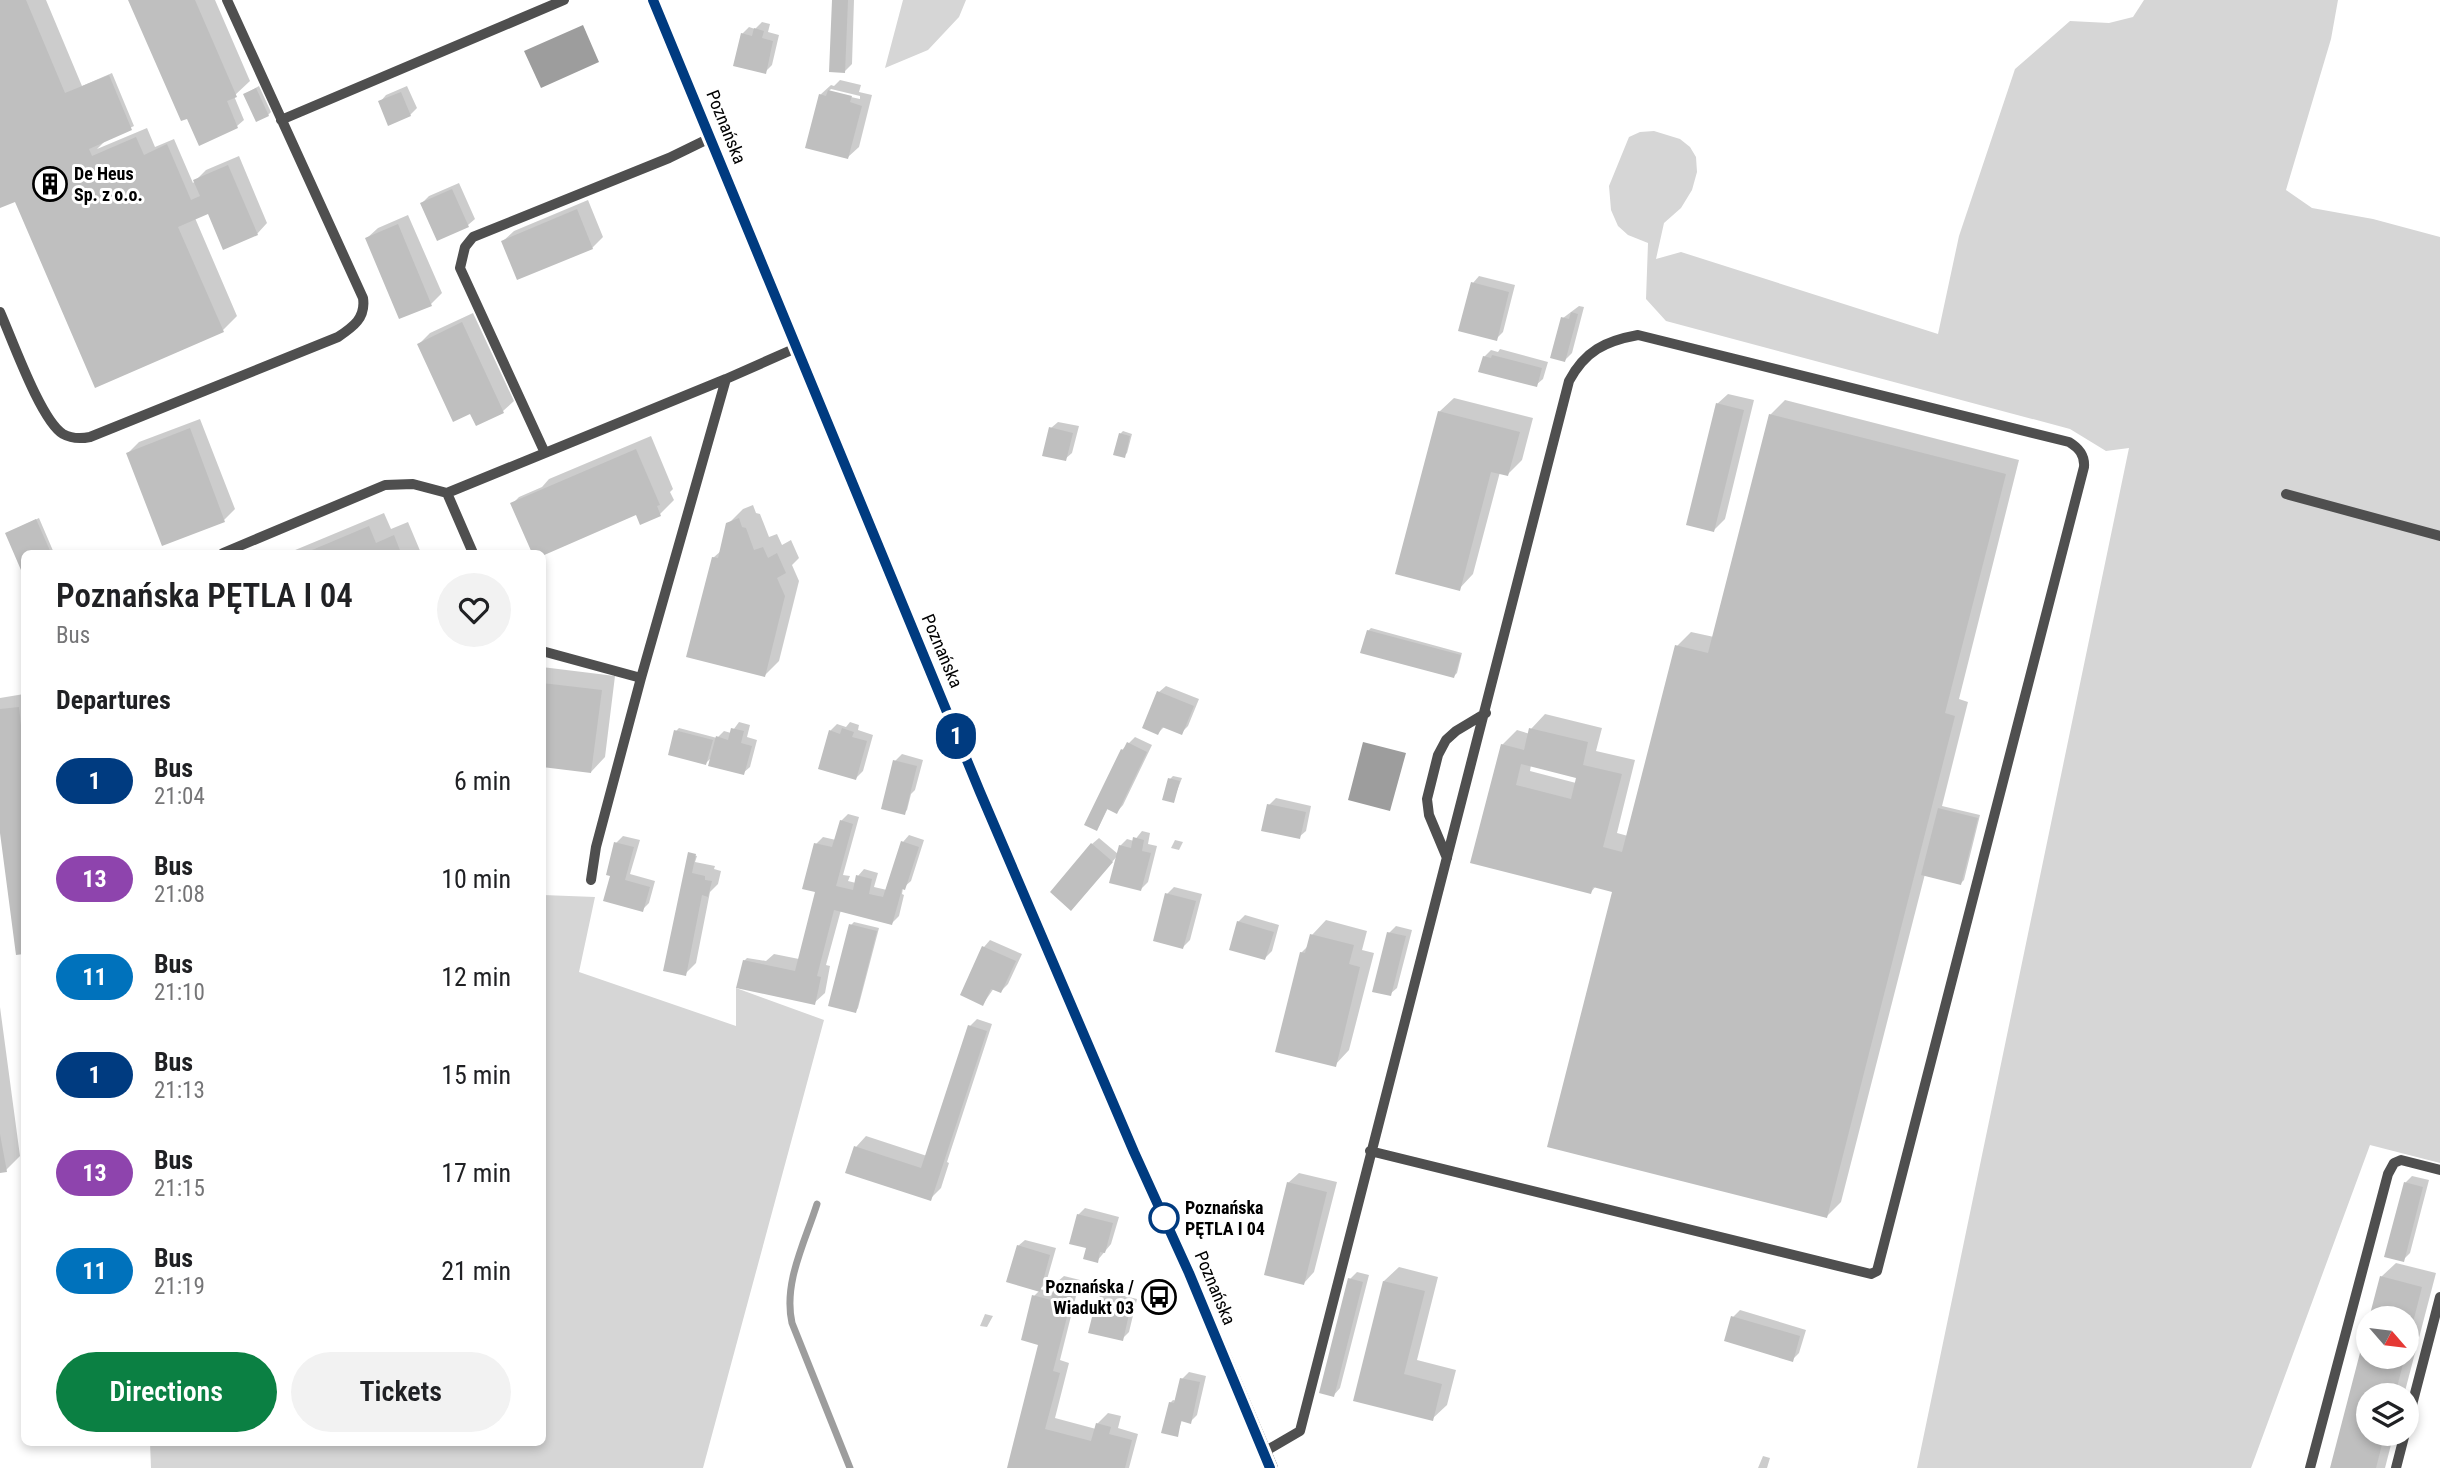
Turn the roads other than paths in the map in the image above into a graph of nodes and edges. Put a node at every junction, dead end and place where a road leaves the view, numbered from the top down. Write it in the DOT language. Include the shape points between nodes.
graph roads {
  1 [pos="227,0"];
  2 [pos="564,0"];
  3 [pos="653,0"];
  4 [pos="281,120"];
  5 [pos="710,138"];
  6 [pos="0,312"];
  7 [pos="796,348"];
  8 [pos="726,379"];
  9 [pos="545,453"];
  10 [pos="447,493"];
  11 [pos="2286,494"];
  12 [pos="2440,536"];
  13 [pos="230,550"];
  14 [pos="472,550"];
  15 [pos="546,652"];
  16 [pos="641,678"];
  17 [pos="1486,713"];
  18 [pos="1447,859"];
  19 [pos="592,880"];
  20 [pos="1370,1151"];
  21 [pos="2440,1170"];
  22 [pos="2440,1297"];
  23 [pos="2418,1383"];
  24 [pos="2402,1446"];
  25 [pos="1264,1452"];
  26 [pos="1270,1468"];
  27 [pos="2310,1468"];
  28 [pos="2396,1468"];
  1 -- 4 [label="lane"];
  2 -- 4 [label="lane"];
  3 -- 5 [label="street, Poznańska"];
  4 -- 6 [label="lane" via="363,299 362,315 350,329 80,439 62,433 45,413"];
  5 -- 7 [label="street, Poznańska"];
  5 -- 9 [label="lane" via="473,237 465,247 460,268"];
  7 -- 8 [label="lane"];
  7 -- 25 [label="street, Poznańska" via="974,779"];
  8 -- 9 [label="lane"];
  8 -- 16 [label="lane"];
  9 -- 10 [label="lane"];
  10 -- 13 [label="lane" via="414,484 385,485"];
  10 -- 14 [label="lane"];
  11 -- 12 [label="lane"];
  15 -- 16 [label="lane"];
  16 -- 19 [label="lane" via="596,847"];
  17 -- 18 [label="lane"];
  17 -- 18 [label="lane" via="1456,731 1438,755 1427,799"];
  17 -- 20 [label="lane" via="1569,381 1579,363 1616,339 1638,335 2079,448 2084,467 1877,1271 1871,1274"];
  18 -- 20 [label="lane"];
  20 -- 25 [label="lane" via="1300,1431"];
  21 -- 27 [label="lane" via="2401,1160 2388,1174"];
  22 -- 23 [label="lane"];
  24 -- 28 [label="lane"];
  25 -- 26 [label="street, Poznańska"];
}
